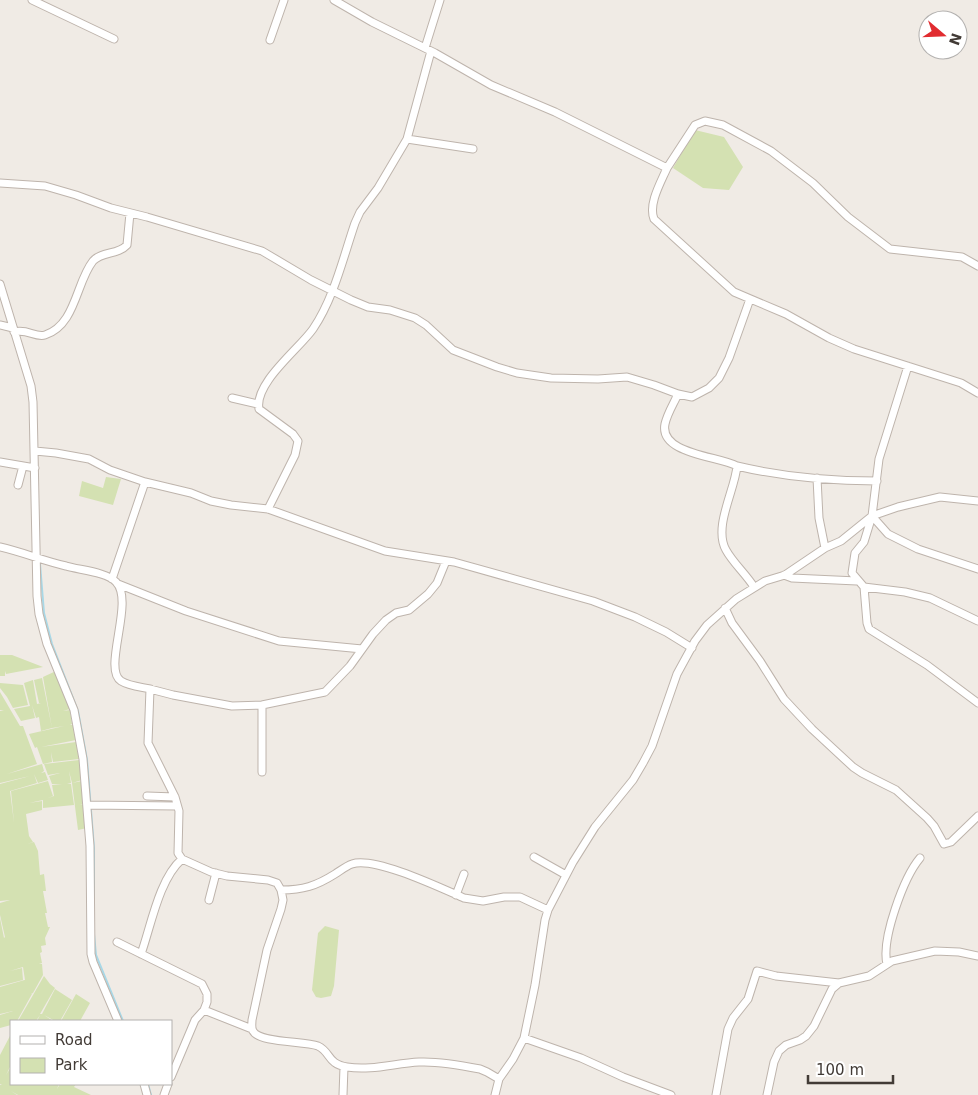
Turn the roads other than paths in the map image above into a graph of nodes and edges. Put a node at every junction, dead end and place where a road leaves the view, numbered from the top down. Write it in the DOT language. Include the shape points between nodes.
graph roads {
  1 [pos="32,0"];
  2 [pos="284,0"];
  3 [pos="334,0"];
  4 [pos="440,0"];
  5 [pos="114,39"];
  6 [pos="270,40"];
  7 [pos="428,49"];
  8 [pos="406,139"];
  9 [pos="473,149"];
  10 [pos="667,168"];
  11 [pos="0,183"];
  12 [pos="130,213"];
  13 [pos="978,266"];
  14 [pos="0,284"];
  15 [pos="332,290"];
  16 [pos="750,299"];
  17 [pos="0,326"];
  18 [pos="16,331"];
  19 [pos="908,366"];
  20 [pos="977,391"];
  21 [pos="678,394"];
  22 [pos="232,398"];
  23 [pos="258,404"];
  24 [pos="37,451"];
  25 [pos="0,462"];
  26 [pos="23,466"];
  27 [pos="737,466"];
  28 [pos="35,468"];
  29 [pos="817,478"];
  30 [pos="877,481"];
  31 [pos="145,482"];
  32 [pos="18,485"];
  33 [pos="978,501"];
  34 [pos="268,509"];
  35 [pos="872,516"];
  36 [pos="0,547"];
  37 [pos="825,548"];
  38 [pos="37,558"];
  39 [pos="446,561"];
  40 [pos="978,570"];
  41 [pos="784,575"];
  42 [pos="115,581"];
  43 [pos="857,581"];
  44 [pos="864,587"];
  45 [pos="754,588"];
  46 [pos="725,608"];
  47 [pos="978,621"];
  48 [pos="692,648"];
  49 [pos="362,649"];
  50 [pos="150,689"];
  51 [pos="978,703"];
  52 [pos="262,705"];
  53 [pos="262,772"];
  54 [pos="147,796"];
  55 [pos="175,797"];
  56 [pos="89,805"];
  57 [pos="177,806"];
  58 [pos="978,816"];
  59 [pos="534,857"];
  60 [pos="920,858"];
  61 [pos="182,859"];
  62 [pos="216,873"];
  63 [pos="464,874"];
  64 [pos="566,875"];
  65 [pos="281,890"];
  66 [pos="456,895"];
  67 [pos="209,900"];
  68 [pos="548,910"];
  69 [pos="117,942"];
  70 [pos="141,954"];
  71 [pos="978,956"];
  72 [pos="887,964"];
  73 [pos="840,983"];
  74 [pos="204,1010"];
  75 [pos="118,1020"];
  76 [pos="252,1029"];
  77 [pos="524,1038"];
  78 [pos="344,1067"];
  79 [pos="172,1075"];
  80 [pos="499,1079"];
  81 [pos="343,1095"];
  82 [pos="495,1095"];
  83 [pos="671,1095"];
  84 [pos="716,1095"];
  85 [pos="767,1095"];
  1 -- 5 [label="street"];
  2 -- 6 [label="street"];
  3 -- 7 [label="street"];
  4 -- 7 [label="street"];
  7 -- 8 [label="street"];
  7 -- 10 [label="street" via="491,85 555,112"];
  8 -- 9 [label="street"];
  8 -- 15 [label="street" via="357,218"];
  10 -- 13 [label="street" via="695,125 705,121 723,125 771,151 890,249 962,257"];
  10 -- 16 [label="street" via="652,209 654,219 734,292"];
  11 -- 12 [label="street" via="45,186"];
  12 -- 15 [label="street" via="262,250"];
  12 -- 18 [label="street" via="127,245 99,255 92,262 72,309 54,331 42,336"];
  14 -- 18 [label="street"];
  15 -- 21 [label="street" via="368,307 415,318 453,350 497,367 551,378 598,380 627,377"];
  15 -- 23 [label="street" via="312,329 271,376"];
  16 -- 19 [label="street" via="854,349"];
  16 -- 21 [label="street" via="719,378 709,388 692,396"];
  17 -- 18 [label="street"];
  18 -- 24 [label="street" via="31,386"];
  19 -- 20 [label="street"];
  19 -- 30 [label="street" via="883,444"];
  21 -- 27 [label="street" via="665,424 671,444"];
  22 -- 23 [label="street"];
  23 -- 34 [label="street" via="259,409 298,441 295,455"];
  24 -- 28 [label="street"];
  24 -- 31 [label="street" via="89,459"];
  25 -- 26 [label="street"];
  26 -- 28 [label="street"];
  26 -- 32 [label="street"];
  27 -- 29 [label="street" via="760,472"];
  27 -- 45 [label="street" via="723,522 723,543"];
  28 -- 38 [label="street"];
  29 -- 30 [label="street"];
  29 -- 37 [label="street" via="819,518"];
  30 -- 35 [label="street"];
  31 -- 34 [label="street" via="224,504"];
  31 -- 42 [label="street"];
  33 -- 35 [label="street" via="940,497"];
  34 -- 39 [label="street" via="385,551"];
  35 -- 37 [label="street" via="841,541"];
  35 -- 40 [label="street" via="895,538"];
  35 -- 43 [label="street" via="864,542 855,553 852,564"];
  36 -- 38 [label="street"];
  37 -- 41 [label="street"];
  38 -- 42 [label="street"];
  38 -- 56 [label="street" via="39,614 47,644 74,710"];
  39 -- 48 [label="street" via="593,601 658,628"];
  39 -- 49 [label="street" via="437,583 428,594 409,610 386,620"];
  41 -- 43 [label="street"];
  41 -- 45 [label="street"];
  42 -- 49 [label="street" via="186,611 279,641"];
  42 -- 50 [label="street" via="123,596 115,670 122,682"];
  43 -- 44 [label="street"];
  44 -- 47 [label="street" via="930,598"];
  44 -- 51 [label="street" via="869,629"];
  45 -- 46 [label="street"];
  46 -- 48 [label="street" via="707,625"];
  46 -- 58 [label="street" via="784,699 800,717 857,770 896,790 920,810 944,844 951,842"];
  48 -- 64 [label="street" via="677,674 643,763"];
  49 -- 52 [label="street" via="325,692"];
  50 -- 52 [label="street" via="232,706"];
  50 -- 55 [label="street" via="148,743"];
  52 -- 53 [label="street"];
  54 -- 55 [label="street"];
  55 -- 57 [label="street"];
  56 -- 57 [label="street"];
  56 -- 75 [label="street" via="91,954"];
  57 -- 61 [label="street" via="178,853"];
  59 -- 64 [label="street"];
  60 -- 72 [label="street" via="912,868 892,919 885,952"];
  61 -- 62 [label="street"];
  61 -- 70 [label="street" via="176,863 164,887"];
  62 -- 65 [label="street" via="268,880 277,883"];
  62 -- 67 [label="street"];
  63 -- 66 [label="street"];
  64 -- 68 [label="street"];
  65 -- 66 [label="street" via="312,887 359,862 394,869"];
  65 -- 76 [label="street" via="281,909 267,950"];
  66 -- 68 [label="street" via="476,901 520,897"];
  68 -- 77 [label="street"];
  69 -- 70 [label="street"];
  70 -- 74 [label="street" via="202,984 207,994"];
  71 -- 72 [label="street" via="935,951"];
  72 -- 73 [label="street" via="870,976"];
  73 -- 84 [label="street" via="757,971 748,999 732,1018 728,1029"];
  73 -- 85 [label="street" via="832,989 806,1036 779,1052"];
  74 -- 76 [label="street"];
  74 -- 79 [label="street" via="195,1020"];
  76 -- 78 [label="street" via="259,1036 321,1047 335,1064"];
  77 -- 80 [label="street"];
  77 -- 83 [label="street"];
  78 -- 80 [label="street" via="433,1062 480,1069"];
  78 -- 81 [label="street"];
  80 -- 82 [label="street"];
}
